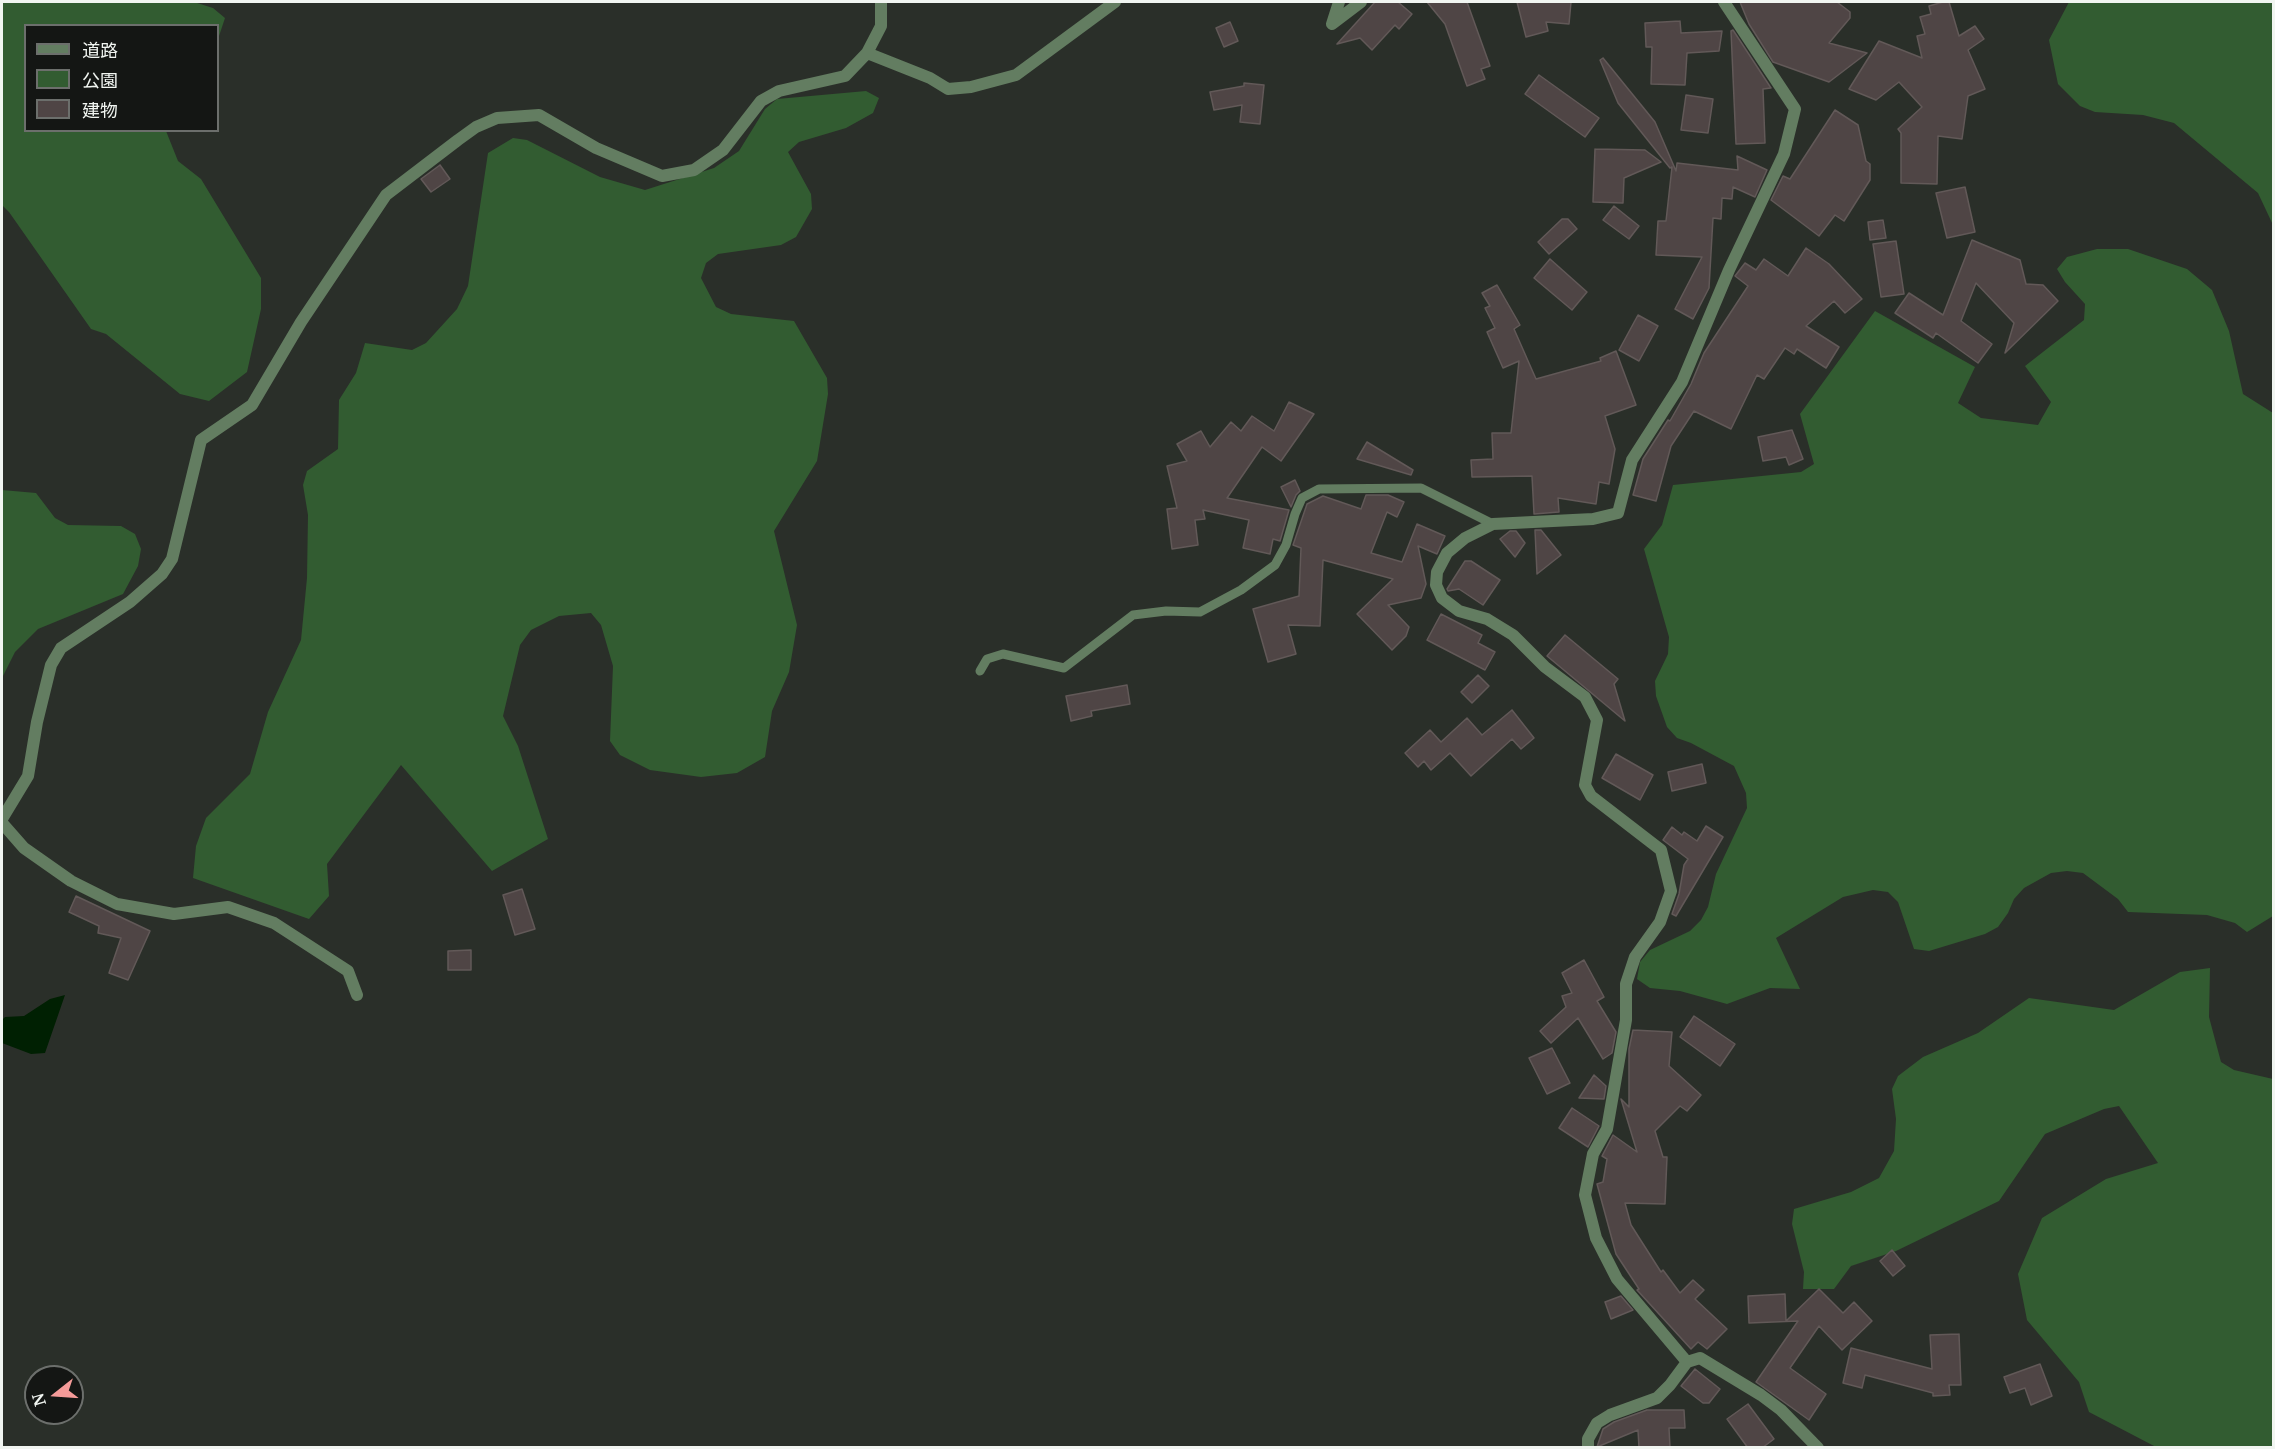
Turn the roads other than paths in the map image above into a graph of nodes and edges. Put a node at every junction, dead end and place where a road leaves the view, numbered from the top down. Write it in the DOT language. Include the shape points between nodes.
graph roads {
  1 [pos="881,2"];
  2 [pos="1115,2"];
  3 [pos="1339,2"];
  4 [pos="1360,2"];
  5 [pos="1724,2"];
  6 [pos="867,53"];
  7 [pos="1493,524"];
  8 [pos="980,671"];
  9 [pos="2,821"];
  10 [pos="357,995"];
  11 [pos="1687,1362"];
  12 [pos="1588,1448"];
  13 [pos="1818,1448"];
  1 -- 6 [label="street" via="880,26"];
  2 -- 6 [label="street" via="1016,75 971,87 948,89"];
  3 -- 4 [label="street" via="1332,24"];
  5 -- 7 [label="street" via="1795,109 1784,154 1682,382 1632,460 1618,513 1593,519"];
  6 -- 9 [label="street" via="845,76 779,91 761,101 723,150 694,170 662,176 596,148 539,115 497,118 476,127 386,195 301,322 252,405 201,440 172,559 162,574 130,602 61,648 51,665 28,776"];
  7 -- 8 [label="lane" via="1421,488 1319,489 1302,498 1275,565 1241,590 1200,612 1133,615 1064,668 1003,654 987,659"];
  7 -- 11 [label="street" via="1447,553 1437,572 1436,585 1442,598 1459,611 1486,619 1513,635 1545,667 1585,697 1598,720 1585,785 1591,796 1661,849 1671,891 1660,922 1635,957 1626,984 1626,1020 1607,1129 1593,1154 1585,1194 1596,1238 1617,1279"];
  9 -- 10 [label="street" via="24,848 71,880 117,904 174,914 228,907 274,922 348,971"];
  11 -- 12 [label="street" via="1657,1398 1597,1423 1588,1439"];
  11 -- 13 [label="street" via="1700,1358 1752,1390 1781,1410"];
}
